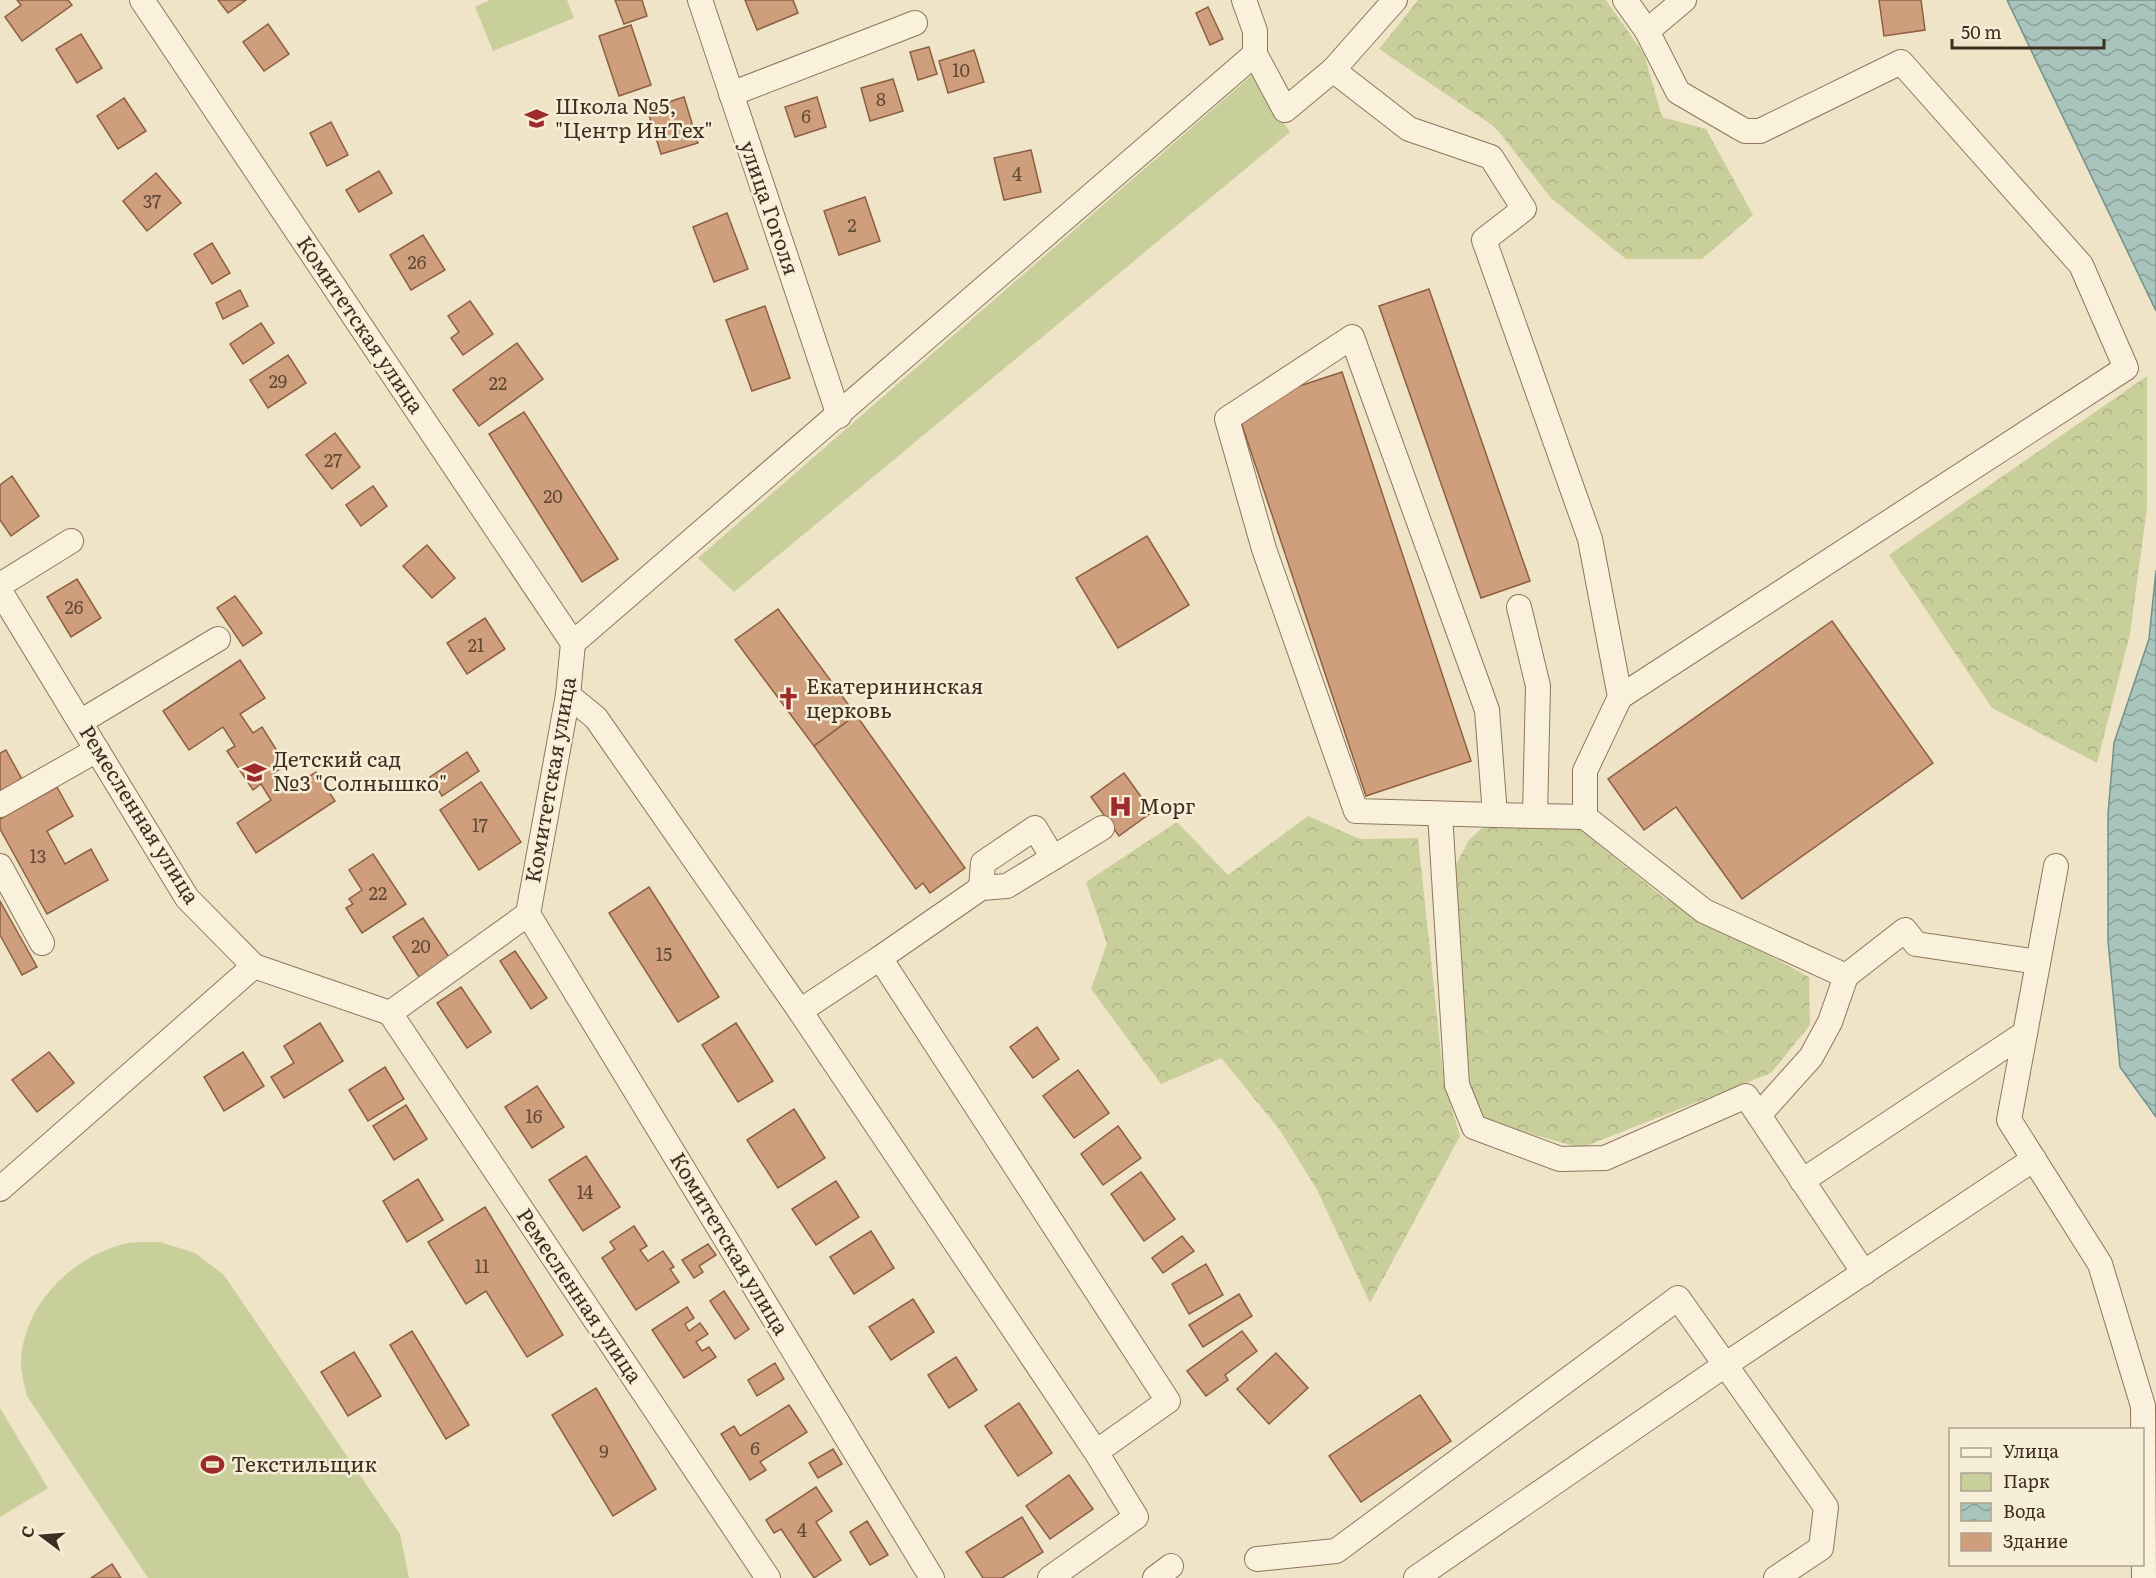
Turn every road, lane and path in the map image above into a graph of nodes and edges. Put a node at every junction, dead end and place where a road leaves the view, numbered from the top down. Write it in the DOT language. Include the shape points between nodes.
graph roads {
  1 [pos="142,0"];
  2 [pos="699,0"];
  3 [pos="1244,0"];
  4 [pos="1395,0"];
  5 [pos="1625,0"];
  6 [pos="1684,0"];
  7 [pos="915,23"];
  8 [pos="1647,31"];
  9 [pos="1256,42"];
  10 [pos="1333,70"];
  11 [pos="731,94"];
  12 [pos="839,416"];
  13 [pos="71,542"];
  14 [pos="0,585"];
  15 [pos="0,591"];
  16 [pos="1519,607"];
  17 [pos="218,639"];
  18 [pos="573,643"];
  19 [pos="568,695"];
  20 [pos="1620,697"];
  21 [pos="80,722"];
  22 [pos="97,750"];
  23 [pos="0,805"];
  24 [pos="1440,814"];
  25 [pos="1495,814"];
  26 [pos="1535,815"];
  27 [pos="1585,817"];
  28 [pos="1102,828"];
  29 [pos="1053,858"];
  30 [pos="0,866"];
  31 [pos="2056,866"];
  32 [pos="981,888"];
  33 [pos="528,914"];
  34 [pos="42,943"];
  35 [pos="880,958"];
  36 [pos="2038,962"];
  37 [pos="254,966"];
  38 [pos="1846,976"];
  39 [pos="800,1011"];
  40 [pos="390,1013"];
  41 [pos="2025,1033"];
  42 [pos="1759,1115"];
  43 [pos="2034,1159"];
  44 [pos="1802,1181"];
  45 [pos="0,1189"];
  46 [pos="1864,1273"];
  47 [pos="1725,1365"];
  48 [pos="2143,1428"];
  49 [pos="1096,1452"];
  50 [pos="1257,1559"];
  51 [pos="925,1576"];
  52 [pos="768,1578"];
  53 [pos="1050,1578"];
  54 [pos="1416,1578"];
  55 [pos="1778,1578"];
  1 -- 18 [label="street, Комитетская улица"];
  2 -- 11 [label="street, улица Гоголя"];
  3 -- 9 [label="street"];
  4 -- 10 [label="street"];
  5 -- 8 [label="street"];
  6 -- 8 [label="street"];
  7 -- 11 [label="street"];
  8 -- 20 [label="street" via="1678,92 1745,131 1760,131 1901,62 2081,265 2126,368"];
  9 -- 10 [label="street" via="1285,110"];
  9 -- 12 [label="street"];
  10 -- 20 [label="street" via="1409,129 1491,157 1524,209 1484,240 1590,539"];
  11 -- 12 [label="street, улица Гоголя"];
  12 -- 18 [label="street"];
  13 -- 14 [label="street"];
  15 -- 21 [label="street, Ремесленная улица"];
  16 -- 26 [label="street" via="1538,686"];
  17 -- 21 [label="street"];
  18 -- 19 [label="street, Комитетская улица"];
  19 -- 33 [label="street, Комитетская улица"];
  19 -- 39 [label="street" via="597,718"];
  20 -- 27 [label="street" via="1585,771"];
  21 -- 22 [label="street, Ремесленная улица"];
  22 -- 23 [label="street"];
  22 -- 37 [label="street, Ремесленная улица" via="187,898"];
  24 -- 25 [label="street"];
  24 -- 25 [label="street" via="1356,811 1264,549 1227,419 1352,337 1487,710"];
  24 -- 42 [label="street" via="1457,1084 1474,1127 1560,1159 1605,1158 1746,1096"];
  25 -- 26 [label="street"];
  26 -- 27 [label="street"];
  27 -- 38 [label="street" via="1704,911"];
  28 -- 29 [label="street"];
  29 -- 32 [label="street" via="1007,886"];
  29 -- 32 [label="street" via="1035,828 983,863"];
  30 -- 34 [label="street"];
  31 -- 36 [label="street"];
  32 -- 35 [label="street"];
  33 -- 40 [label="street"];
  33 -- 51 [label="street, Комитетская улица"];
  35 -- 39 [label="street"];
  35 -- 49 [label="street" via="1168,1401"];
  36 -- 38 [label="street" via="1916,944 1905,930"];
  36 -- 41 [label="street"];
  37 -- 40 [label="street, Ремесленная улица"];
  37 -- 45 [label="street"];
  38 -- 42 [label="street" via="1830,1022 1811,1056"];
  39 -- 49 [label="street"];
  40 -- 52 [label="street, Ремесленная улица"];
  41 -- 43 [label="street" via="2009,1120"];
  41 -- 44 [label="street"];
  42 -- 44 [label="street"];
  43 -- 46 [label="street"];
  43 -- 48 [label="street" via="2100,1264 2143,1406"];
  44 -- 46 [label="street"];
  46 -- 47 [label="street"];
  47 -- 50 [label="street" via="1678,1298 1336,1551"];
  47 -- 54 [label="street"];
  47 -- 55 [label="street" via="1826,1507 1821,1548"];
  49 -- 53 [label="street" via="1136,1517"];
}
